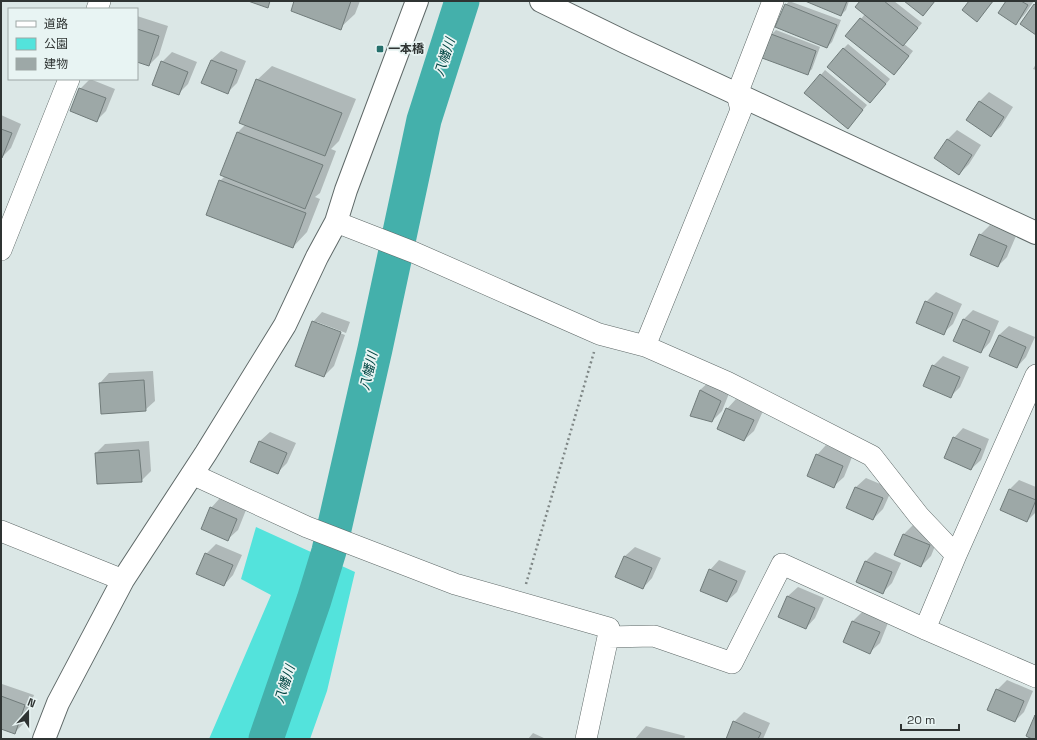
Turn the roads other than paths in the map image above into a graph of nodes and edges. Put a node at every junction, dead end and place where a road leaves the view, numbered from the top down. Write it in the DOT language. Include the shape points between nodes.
graph roads {
  1 [pos="417,1"];
  2 [pos="541,1"];
  3 [pos="773,1"];
  4 [pos="69,80"];
  5 [pos="737,94"];
  6 [pos="336,222"];
  7 [pos="1036,233"];
  8 [pos="1,250"];
  9 [pos="644,346"];
  10 [pos="1036,375"];
  11 [pos="192,474"];
  12 [pos="1,531"];
  13 [pos="956,555"];
  14 [pos="123,580"];
  15 [pos="925,629"];
  16 [pos="608,637"];
  17 [pos="1036,677"];
  18 [pos="44,739"];
  19 [pos="586,739"];
  1 -- 6 [label="street"];
  2 -- 5 [label="street"];
  3 -- 5 [label="street"];
  4 -- 8 [label="street"];
  5 -- 7 [label="street"];
  5 -- 9 [label="street" via="741,110"];
  6 -- 9 [label="street" via="413,252 599,334"];
  6 -- 11 [label="street" via="285,325"];
  9 -- 13 [label="street" via="727,382 872,456 919,516"];
  10 -- 13 [label="street"];
  11 -- 14 [label="street"];
  11 -- 16 [label="street" via="307,527 455,584 609,628"];
  12 -- 14 [label="street"];
  13 -- 15 [label="street"];
  14 -- 18 [label="street" via="58,703"];
  15 -- 16 [label="street" via="782,564 732,663 654,636"];
  15 -- 17 [label="street"];
  16 -- 19 [label="street"];
}
